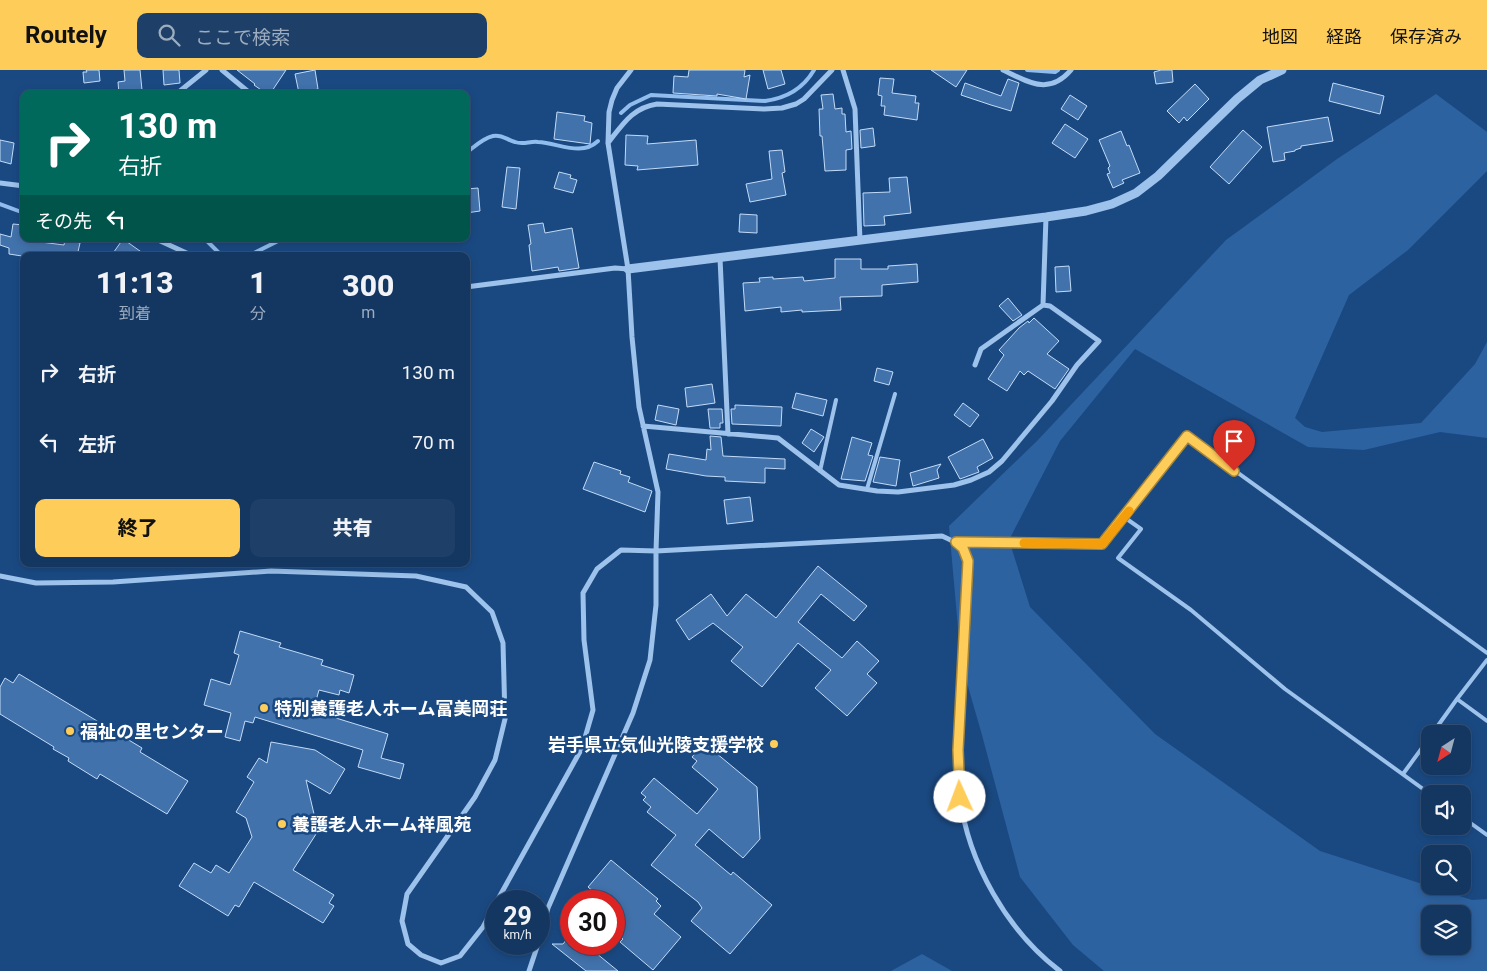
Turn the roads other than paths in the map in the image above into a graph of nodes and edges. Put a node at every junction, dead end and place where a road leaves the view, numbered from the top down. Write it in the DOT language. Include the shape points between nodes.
graph roads {
  1 [pos="206,70"];
  2 [pos="222,70"];
  3 [pos="632,70"];
  4 [pos="832,70"];
  5 [pos="843,70"];
  6 [pos="1003,70"];
  7 [pos="1071,70"];
  8 [pos="1282,70"];
  9 [pos="181,90"];
  10 [pos="246,90"];
  11 [pos="608,143"];
  12 [pos="0,183"];
  13 [pos="20,186"];
  14 [pos="1046,217"];
  15 [pos="860,241"];
  16 [pos="163,242"];
  17 [pos="184,252"];
  18 [pos="720,258"];
  19 [pos="628,269"];
  20 [pos="470,286"];
  21 [pos="1043,305"];
  22 [pos="975,365"];
  23 [pos="894,394"];
  24 [pos="836,400"];
  25 [pos="643,426"];
  26 [pos="728,434"];
  27 [pos="820,471"];
  28 [pos="867,490"];
  29 [pos="1124,516"];
  30 [pos="956,542"];
  31 [pos="1048,543"];
  32 [pos="656,551"];
  33 [pos="0,576"];
  34 [pos="1487,653"];
  35 [pos="1487,660"];
  36 [pos="1458,699"];
  37 [pos="1487,721"];
  38 [pos="1439,725"];
  39 [pos="1421,749"];
  40 [pos="1403,774"];
  41 [pos="1421,787"];
  42 [pos="1471,823"];
  43 [pos="1487,835"];
  44 [pos="504,890"];
  45 [pos="550,903"];
  46 [pos="485,923"];
  47 [pos="534,955"];
  48 [pos="529,971"];
  49 [pos="1060,971"];
  1 -- 9 [label="street"];
  2 -- 10 [label="street"];
  3 -- 11 [label="street" via="612,100"];
  4 -- 11 [label="street" via="804,98 782,108 646,106 629,117"];
  5 -- 15 [label="street" via="855,109"];
  6 -- 7 [label="street" via="1041,86 1061,79"];
  8 -- 14 [label="street" via="1260,80 1237,99 1158,176 1136,193 1095,209"];
  11 -- 19 [label="street"];
  12 -- 13 [label="street"];
  14 -- 15 [label="street"];
  14 -- 21 [label="street"];
  15 -- 18 [label="street"];
  16 -- 17 [label="street"];
  18 -- 19 [label="street"];
  18 -- 26 [label="street"];
  19 -- 20 [label="street"];
  19 -- 25 [label="street"];
  21 -- 22 [label="street" via="981,349"];
  21 -- 28 [label="street" via="1050,306 1099,341 1002,461 989,472 954,485 898,492"];
  23 -- 28 [label="lane"];
  24 -- 27 [label="lane"];
  25 -- 26 [label="street"];
  25 -- 32 [label="street" via="658,492"];
  26 -- 27 [label="street" via="778,438"];
  27 -- 28 [label="street" via="838,485"];
  29 -- 31 [label="lane" via="1102,544"];
  29 -- 34 [label="lane" via="1187,436"];
  29 -- 40 [label="lane" via="1141,529 1118,558 1191,610 1285,689"];
  30 -- 31 [label="street"];
  30 -- 32 [label="street" via="942,536"];
  30 -- 49 [label="street" via="963,548 968,561 958,750 960,797 968,833 984,876 1004,911 1023,936"];
  32 -- 44 [label="street" via="621,550 597,569 583,593 584,640 593,710 582,748"];
  32 -- 45 [label="street" via="656,605 650,660 632,713"];
  33 -- 46 [label="street" via="36,583 113,582 272,572 416,576 466,587 492,612 503,643 505,719 496,760 475,797 407,894 402,921 408,944 421,955 441,963 460,956"];
  35 -- 36 [label="lane"];
  36 -- 37 [label="lane"];
  36 -- 38 [label="lane"];
  39 -- 40 [label="lane"];
  40 -- 41 [label="lane"];
  42 -- 43 [label="lane"];
  47 -- 48 [label="street"];
}
